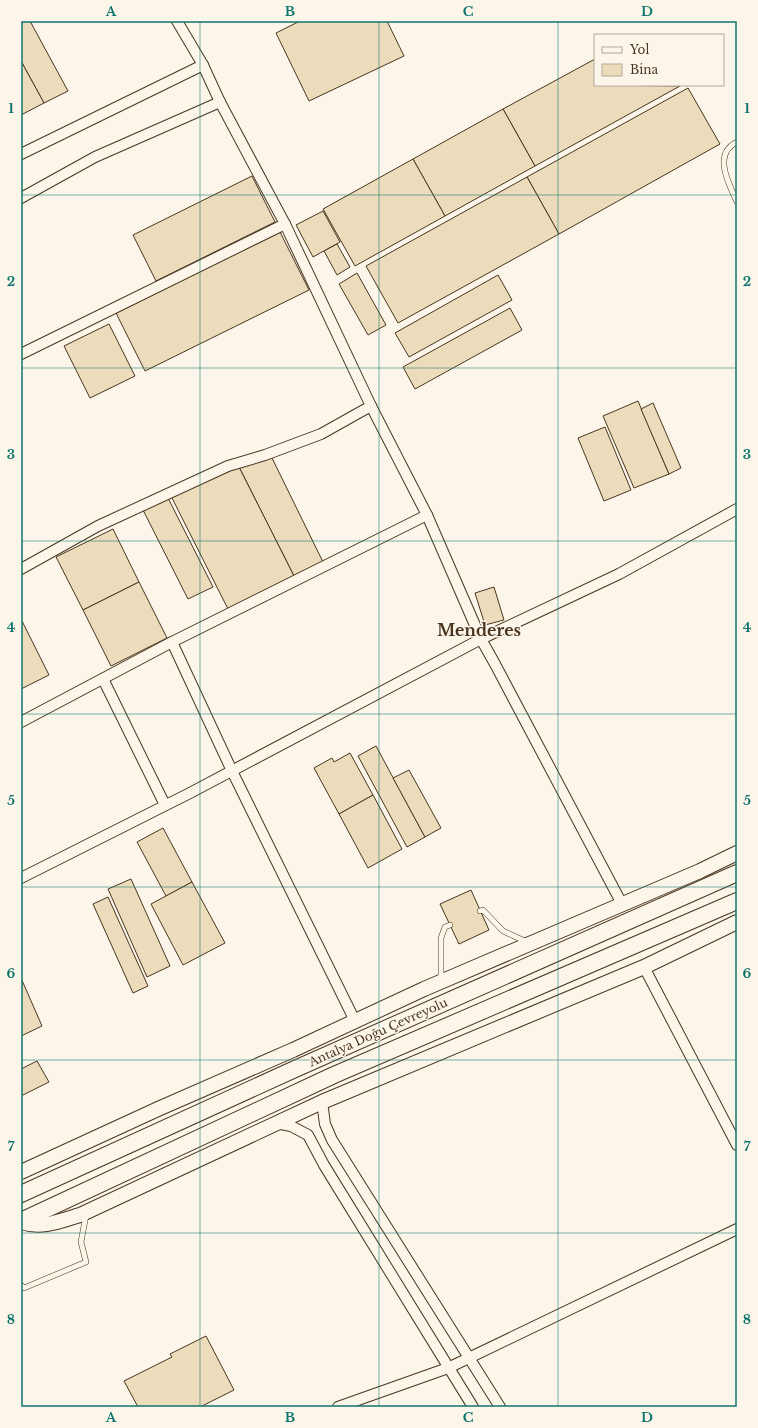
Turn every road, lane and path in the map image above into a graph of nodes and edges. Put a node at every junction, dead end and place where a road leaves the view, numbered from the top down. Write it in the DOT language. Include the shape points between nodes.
graph roads {
  1 [pos="177,21"];
  2 [pos="203,65"];
  3 [pos="220,102"];
  4 [pos="737,142"];
  5 [pos="21,154"];
  6 [pos="21,198"];
  7 [pos="737,202"];
  8 [pos="285,224"];
  9 [pos="21,354"];
  10 [pos="371,406"];
  11 [pos="737,509"];
  12 [pos="426,515"];
  13 [pos="21,569"];
  14 [pos="481,639"];
  15 [pos="172,642"];
  16 [pos="103,679"];
  17 [pos="21,722"];
  18 [pos="232,771"];
  19 [pos="165,805"];
  20 [pos="737,853"];
  21 [pos="737,873"];
  22 [pos="21,878"];
  23 [pos="737,901"];
  24 [pos="622,904"];
  25 [pos="480,911"];
  26 [pos="737,922"];
  27 [pos="450,925"];
  28 [pos="530,944"];
  29 [pos="644,967"];
  30 [pos="441,981"];
  31 [pos="355,1021"];
  32 [pos="322,1102"];
  33 [pos="276,1123"];
  34 [pos="737,1145"];
  35 [pos="21,1172"];
  36 [pos="21,1194"];
  37 [pos="86,1212"];
  38 [pos="21,1221"];
  39 [pos="737,1229"];
  40 [pos="21,1285"];
  41 [pos="469,1357"];
  42 [pos="448,1368"];
  43 [pos="338,1407"];
  44 [pos="473,1407"];
  45 [pos="500,1407"];
  1 -- 2 [label="street"];
  2 -- 3 [label="street"];
  2 -- 5 [label="street"];
  3 -- 6 [label="street" via="95,157"];
  3 -- 8 [label="street"];
  4 -- 7 [label="lane" via="727,150 724,168"];
  8 -- 9 [label="street"];
  8 -- 10 [label="street"];
  10 -- 12 [label="street"];
  10 -- 13 [label="street" via="321,434 228,466 105,523"];
  11 -- 14 [label="street" via="619,574"];
  12 -- 14 [label="street"];
  12 -- 15 [label="street"];
  14 -- 18 [label="street"];
  14 -- 24 [label="street"];
  15 -- 16 [label="street"];
  15 -- 18 [label="street"];
  16 -- 17 [label="street"];
  16 -- 19 [label="street"];
  18 -- 19 [label="street"];
  18 -- 31 [label="street"];
  19 -- 22 [label="street"];
  20 -- 24 [label="street"];
  21 -- 36 [label="main road, Antalya Doğu Çevreyolu"];
  23 -- 38 [label="main road, Antalya Doğu Çevreyolu" via="334,1075"];
  24 -- 28 [label="street"];
  25 -- 28 [label="lane" via="483,910 503,931"];
  26 -- 29 [label="street"];
  27 -- 30 [label="lane" via="445,927 441,938"];
  28 -- 30 [label="street"];
  29 -- 32 [label="street"];
  29 -- 34 [label="street"];
  30 -- 31 [label="street"];
  31 -- 35 [label="street"];
  32 -- 33 [label="street"];
  32 -- 41 [label="street" via="325,1124 332,1140"];
  33 -- 37 [label="street"];
  33 -- 42 [label="street" via="292,1126 308,1135"];
  37 -- 38 [label="street" via="48,1225 32,1226"];
  37 -- 40 [label="lane" via="80,1242 86,1262 24,1288"];
  39 -- 41 [label="street"];
  41 -- 42 [label="street"];
  41 -- 45 [label="street"];
  42 -- 43 [label="street"];
  42 -- 44 [label="street"];
}
